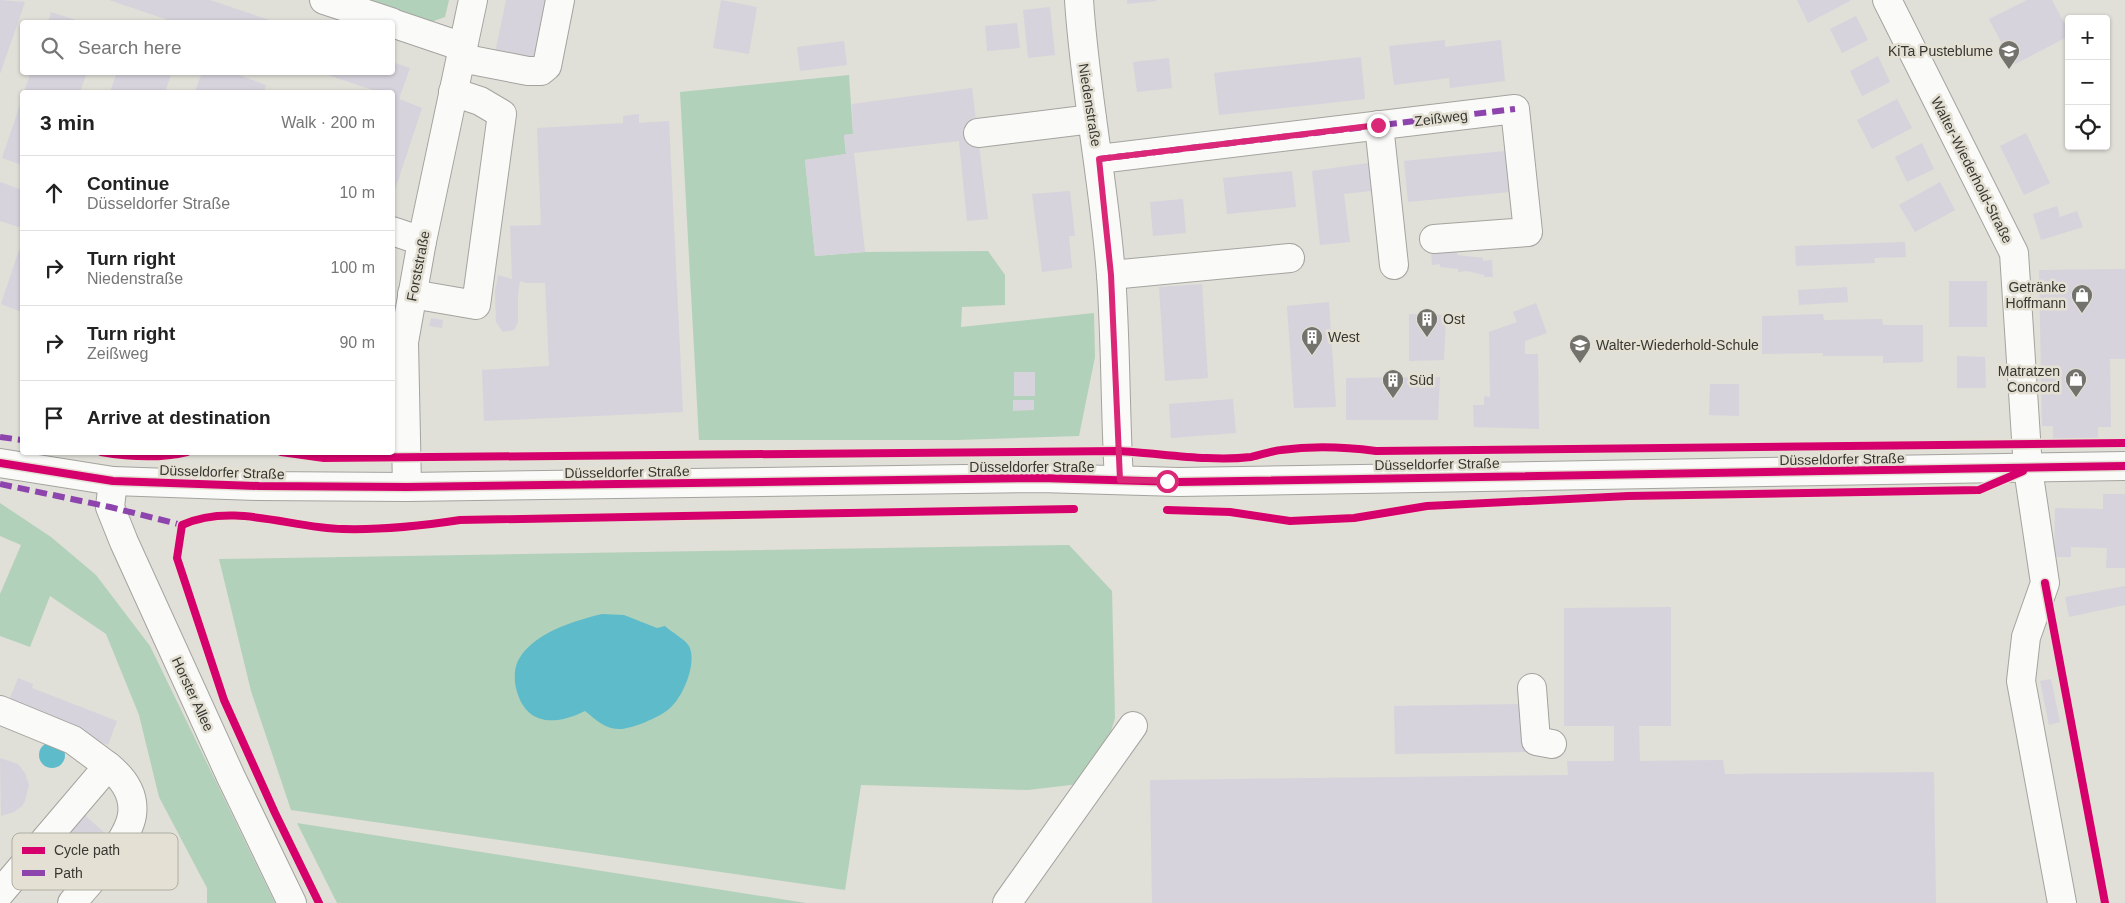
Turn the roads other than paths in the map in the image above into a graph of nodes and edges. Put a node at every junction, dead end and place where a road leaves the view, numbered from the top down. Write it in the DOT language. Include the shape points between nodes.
graph roads {
  1 [pos="324,0"];
  2 [pos="473,0"];
  3 [pos="560,0"];
  4 [pos="1079,0"];
  5 [pos="1888,0"];
  6 [pos="383,20"];
  7 [pos="395,24"];
  8 [pos="462,52"];
  9 [pos="453,92"];
  10 [pos="1092,119"];
  11 [pos="1378,125"];
  12 [pos="978,133"];
  13 [pos="1099,159"];
  14 [pos="395,232"];
  15 [pos="1434,239"];
  16 [pos="422,241"];
  17 [pos="1290,258"];
  18 [pos="1394,265"];
  19 [pos="1111,275"];
  20 [pos="412,294"];
  21 [pos="398,378"];
  22 [pos="0,463"];
  23 [pos="2125,466"];
  24 [pos="2028,469"];
  25 [pos="1120,480"];
  26 [pos="113,481"];
  27 [pos="407,488"];
  28 [pos="1532,688"];
  29 [pos="0,710"];
  30 [pos="1133,726"];
  31 [pos="1552,744"];
  32 [pos="108,766"];
  33 [pos="51,833"];
  34 [pos="124,833"];
  35 [pos="12,879"];
  36 [pos="82,890"];
  37 [pos="0,893"];
  38 [pos="72,903"];
  39 [pos="292,903"];
  40 [pos="1007,903"];
  41 [pos="2062,903"];
  1 -- 6 [label="street"];
  2 -- 8 [label="street, Forststraße"];
  3 -- 8 [label="street" via="547,66 541,72"];
  4 -- 10 [label="street, Niedenstraße" via="1083,63"];
  5 -- 24 [label="street, Walter-Wiederhold-Straße" via="2014,253"];
  7 -- 8 [label="street"];
  8 -- 9 [label="street, Forststraße"];
  9 -- 16 [label="street, Forststraße"];
  9 -- 20 [label="street" via="480,101 502,114 476,305"];
  10 -- 12 [label="street"];
  10 -- 13 [label="street, Niedenstraße"];
  11 -- 13 [label="street, Zeißweg"];
  11 -- 15 [label="street, Zeißweg" via="1515,109 1528,232"];
  11 -- 18 [label="street"];
  13 -- 19 [label="street, Niedenstraße"];
  14 -- 16 [label="street"];
  16 -- 20 [label="street, Forststraße"];
  17 -- 19 [label="street"];
  19 -- 25 [label="street, Niedenstraße"];
  20 -- 21 [label="street, Forststraße"];
  21 -- 27 [label="street, Forststraße"];
  22 -- 26 [label="street, Düsseldorfer Straße"];
  23 -- 24 [label="street, Düsseldorfer Straße"];
  24 -- 25 [label="street, Düsseldorfer Straße" via="1179,482"];
  24 -- 41 [label="street, Walter-Wiederhold-Straße" via="2045,583 2026,637 2021,682"];
  25 -- 27 [label="street, Düsseldorfer Straße" via="1040,478"];
  26 -- 27 [label="street, Düsseldorfer Straße"];
  26 -- 39 [label="street, Horster Allee" via="110,506 124,542"];
  28 -- 31 [label="street" via="1536,741"];
  29 -- 32 [label="street" via="73,740"];
  30 -- 40 [label="street"];
  32 -- 33 [label="street"];
  32 -- 34 [label="street" via="122,778 130,794 132,815"];
  35 -- 37 [label="street"];
  36 -- 38 [label="street"];
}
